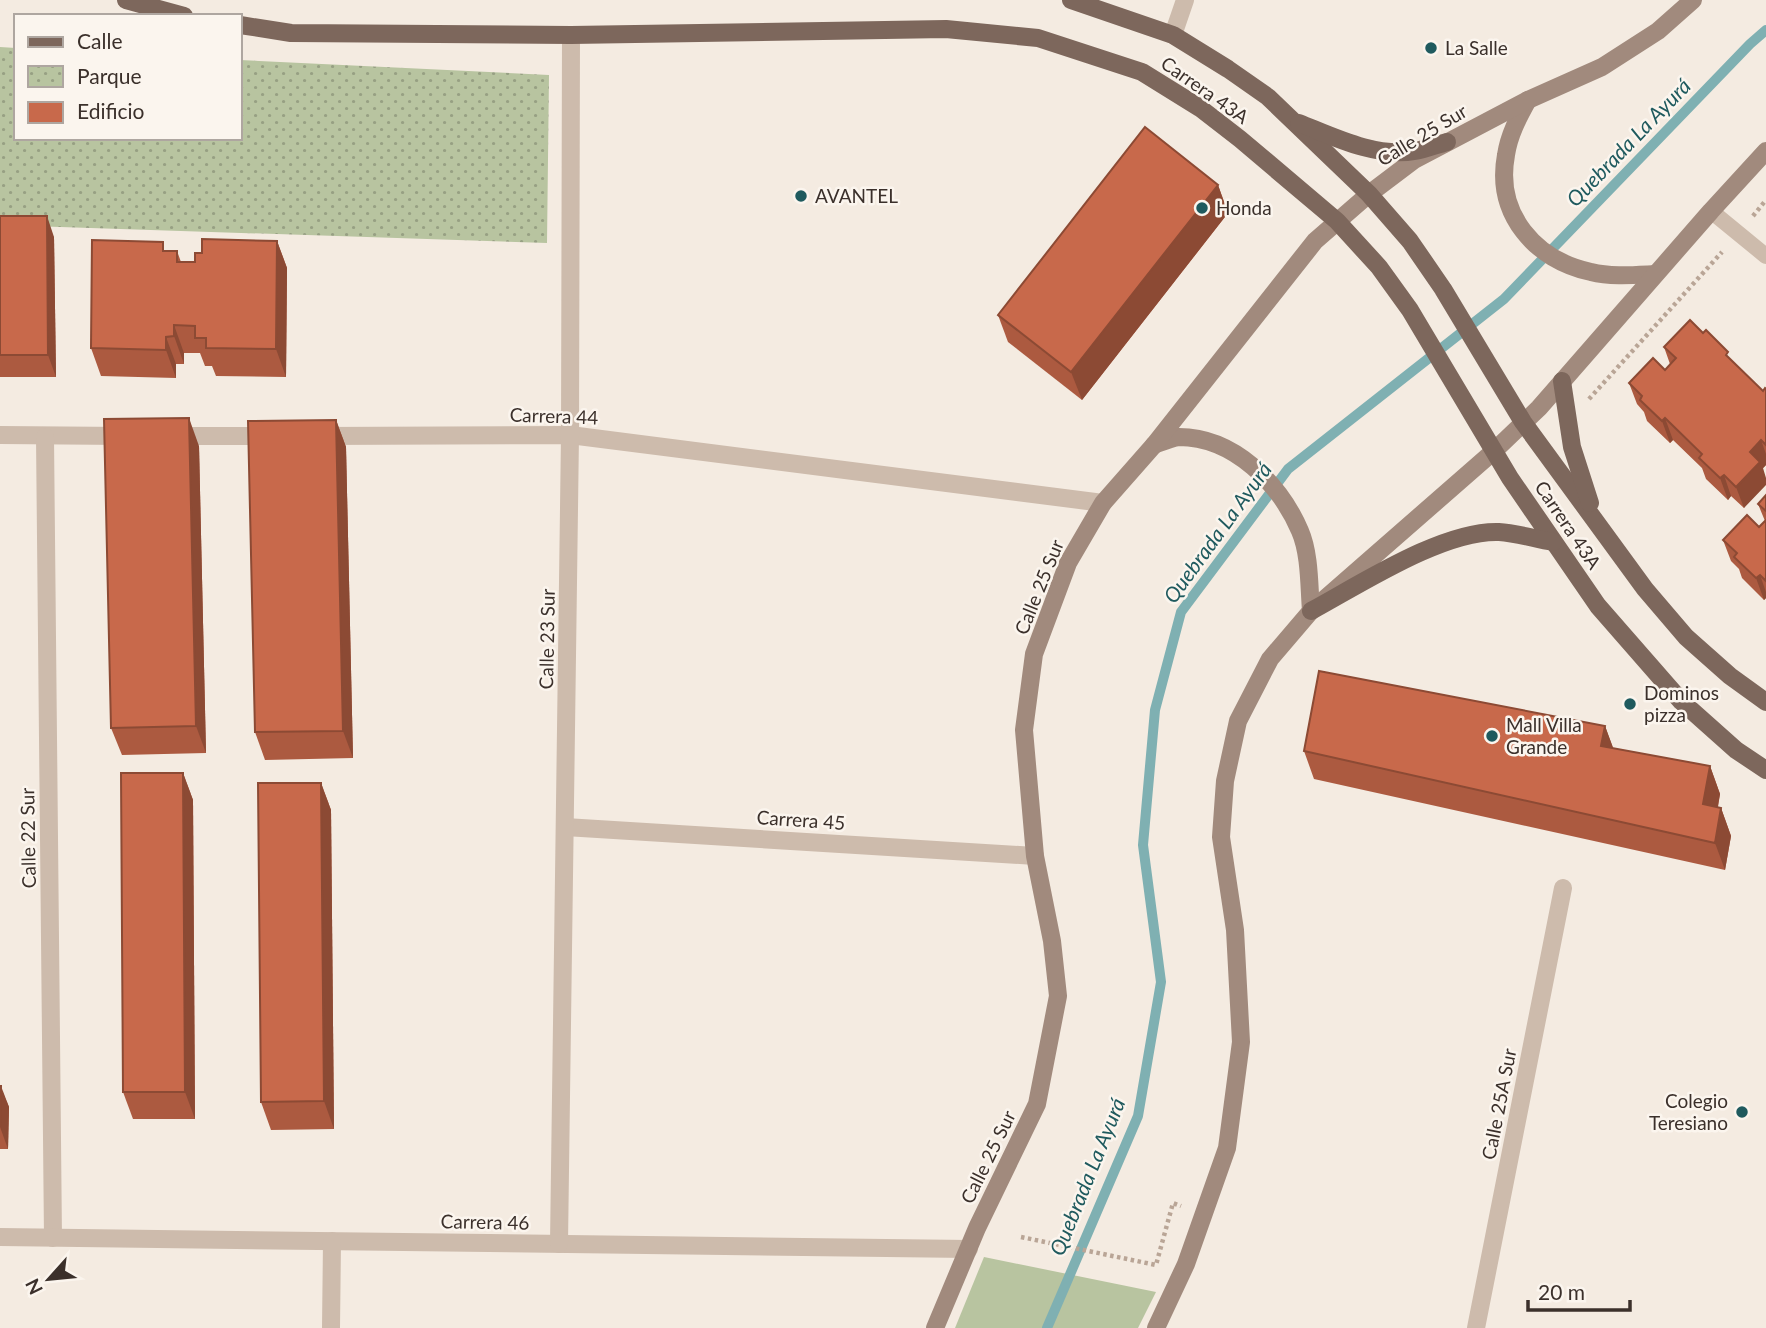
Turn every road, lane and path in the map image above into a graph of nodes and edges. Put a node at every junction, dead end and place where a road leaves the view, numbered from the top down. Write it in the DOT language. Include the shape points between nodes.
graph roads {
  1 [pos="126,0"];
  2 [pos="1071,0"];
  3 [pos="1185,0"];
  4 [pos="1693,0"];
  5 [pos="177,14"];
  6 [pos="242,25"];
  7 [pos="571,35"];
  8 [pos="1173,35"];
  9 [pos="1528,100"];
  10 [pos="1291,120"];
  11 [pos="1447,142"];
  12 [pos="1766,151"];
  13 [pos="1369,194"];
  14 [pos="1766,200"];
  15 [pos="1710,211"];
  16 [pos="1338,221"];
  17 [pos="1738,233"];
  18 [pos="1766,256"];
  19 [pos="1655,274"];
  20 [pos="1562,381"];
  21 [pos="1587,402"];
  22 [pos="1523,422"];
  23 [pos="0,435"];
  24 [pos="570,435"];
  25 [pos="45,437"];
  26 [pos="1154,445"];
  27 [pos="1494,451"];
  28 [pos="1103,503"];
  29 [pos="1603,532"];
  30 [pos="1553,542"];
  31 [pos="1311,611"];
  32 [pos="1766,702"];
  33 [pos="1766,770"];
  34 [pos="565,827"];
  35 [pos="1035,856"];
  36 [pos="1563,888"];
  37 [pos="0,1237"];
  38 [pos="1021,1237"];
  39 [pos="53,1238"];
  40 [pos="332,1241"];
  41 [pos="559,1244"];
  42 [pos="969,1249"];
  43 [pos="1142,1261"];
  44 [pos="331,1328"];
  45 [pos="935,1328"];
  46 [pos="1156,1328"];
  47 [pos="1476,1328"];
  1 -- 5 [label="main road"];
  2 -- 8 [label="main road, Carrera 43A"];
  3 -- 8 [label="street"];
  4 -- 9 [label="main road, Calle 25 Sur" via="1602,67"];
  6 -- 7 [label="main road, Carrera 43A" via="290,33"];
  7 -- 16 [label="main road, Carrera 43A" via="946,29 1038,38 1142,72 1210,116"];
  7 -- 24 [label="street, Calle 23 Sur"];
  8 -- 10 [label="main road, Carrera 43A" via="1268,97"];
  9 -- 11 [label="main road, Calle 25 Sur"];
  9 -- 19 [label="main road" via="1508,145 1503,185 1513,217 1533,244 1560,263 1592,273"];
  10 -- 11 [label="main road" via="1389,152"];
  10 -- 13 [label="main road, Carrera 43A"];
  11 -- 13 [label="main road, Calle 25 Sur"];
  12 -- 15 [label="main road"];
  13 -- 16 [label="main road, Calle 25 Sur"];
  13 -- 22 [label="main road, Carrera 43A" via="1410,240"];
  14 -- 17 [label="path"];
  15 -- 17 [label="lane"];
  15 -- 19 [label="main road"];
  16 -- 26 [label="main road, Calle 25 Sur" via="1315,241"];
  16 -- 27 [label="main road, Carrera 43A" via="1410,310"];
  17 -- 18 [label="lane"];
  17 -- 21 [label="path"];
  19 -- 20 [label="main road"];
  20 -- 22 [label="main road"];
  20 -- 29 [label="main road" via="1575,459"];
  22 -- 27 [label="main road"];
  22 -- 29 [label="main road, Carrera 43A"];
  23 -- 25 [label="street, Carrera 44"];
  24 -- 25 [label="street, Carrera 44"];
  24 -- 28 [label="street, Carrera 44"];
  24 -- 34 [label="street, Calle 23 Sur"];
  25 -- 39 [label="street, Calle 22 Sur"];
  26 -- 28 [label="main road, Calle 25 Sur"];
  26 -- 31 [label="main road" via="1176,437 1201,439 1252,466 1276,488 1301,533"];
  27 -- 30 [label="main road, Carrera 43A"];
  27 -- 31 [label="main road"];
  28 -- 35 [label="main road, Calle 25 Sur" via="1068,563 1034,654 1024,730"];
  29 -- 32 [label="main road, Carrera 43A" via="1686,637"];
  30 -- 31 [label="main road" via="1499,532 1468,535 1430,547"];
  30 -- 33 [label="main road, Carrera 43A" via="1598,606 1681,701"];
  31 -- 46 [label="main road" via="1270,659 1238,721 1221,837 1235,930 1241,1042 1227,1148 1186,1264"];
  34 -- 35 [label="street, Carrera 45"];
  34 -- 41 [label="street, Calle 23 Sur"];
  35 -- 42 [label="main road, Calle 25 Sur" via="1058,996 1037,1104"];
  36 -- 47 [label="street, Calle 25A Sur"];
  37 -- 39 [label="street, Carrera 46"];
  38 -- 43 [label="path"];
  39 -- 40 [label="street, Carrera 46"];
  40 -- 41 [label="street, Carrera 46"];
  40 -- 44 [label="street"];
  41 -- 42 [label="street, Carrera 46"];
  42 -- 45 [label="main road, Calle 25 Sur"];
}
